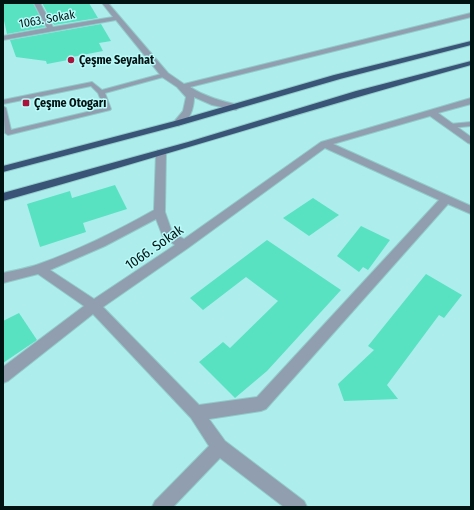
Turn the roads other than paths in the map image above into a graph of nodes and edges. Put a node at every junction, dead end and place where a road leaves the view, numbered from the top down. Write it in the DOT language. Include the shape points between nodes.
graph roads {
  1 [pos="37,3"];
  2 [pos="105,3"];
  3 [pos="471,15"];
  4 [pos="118,18"];
  5 [pos="51,30"];
  6 [pos="3,38"];
  7 [pos="471,44"];
  8 [pos="471,63"];
  9 [pos="166,75"];
  10 [pos="181,87"];
  11 [pos="101,92"];
  12 [pos="471,101"];
  13 [pos="3,102"];
  14 [pos="236,107"];
  15 [pos="3,108"];
  16 [pos="432,113"];
  17 [pos="178,123"];
  18 [pos="471,124"];
  19 [pos="450,126"];
  20 [pos="471,141"];
  21 [pos="324,144"];
  22 [pos="161,152"];
  23 [pos="34,160"];
  24 [pos="3,162"];
  25 [pos="3,169"];
  26 [pos="3,197"];
  27 [pos="446,198"];
  28 [pos="471,210"];
  29 [pos="159,212"];
  30 [pos="184,245"];
  31 [pos="40,269"];
  32 [pos="3,278"];
  33 [pos="94,306"];
  34 [pos="3,376"];
  35 [pos="196,413"];
  36 [pos="218,447"];
  37 [pos="160,507"];
  38 [pos="298,507"];
  1 -- 5 [label="street"];
  2 -- 4 [label="street"];
  3 -- 10 [label="street"];
  4 -- 5 [label="street, 1063. Sokak"];
  4 -- 9 [label="street"];
  5 -- 6 [label="street, 1063. Sokak"];
  7 -- 14 [label="highway"];
  8 -- 22 [label="highway" via="359,93"];
  9 -- 10 [label="street"];
  9 -- 11 [label="lane"];
  10 -- 14 [label="street" via="215,103"];
  10 -- 17 [label="street" via="190,96 188,114"];
  11 -- 13 [label="lane" via="92,84"];
  11 -- 15 [label="lane" via="108,109 8,133"];
  12 -- 16 [label="street, 1066. Sokak"];
  14 -- 17 [label="highway"];
  16 -- 19 [label="street"];
  16 -- 21 [label="street, 1066. Sokak"];
  17 -- 23 [label="highway"];
  18 -- 19 [label="lane"];
  19 -- 20 [label="street"];
  21 -- 27 [label="street"];
  21 -- 30 [label="street, 1066. Sokak"];
  22 -- 26 [label="highway"];
  22 -- 29 [label="street"];
  23 -- 24 [label="highway"];
  23 -- 25 [label="highway"];
  27 -- 28 [label="street"];
  27 -- 35 [label="street" via="261,404"];
  29 -- 30 [label="street" via="167,234"];
  29 -- 31 [label="street" via="122,233"];
  30 -- 33 [label="street, 1066. Sokak"];
  31 -- 32 [label="street"];
  31 -- 33 [label="street"];
  33 -- 34 [label="street, 1066. Sokak"];
  33 -- 35 [label="street"];
  35 -- 36 [label="street"];
  36 -- 37 [label="street"];
  36 -- 38 [label="street"];
}
